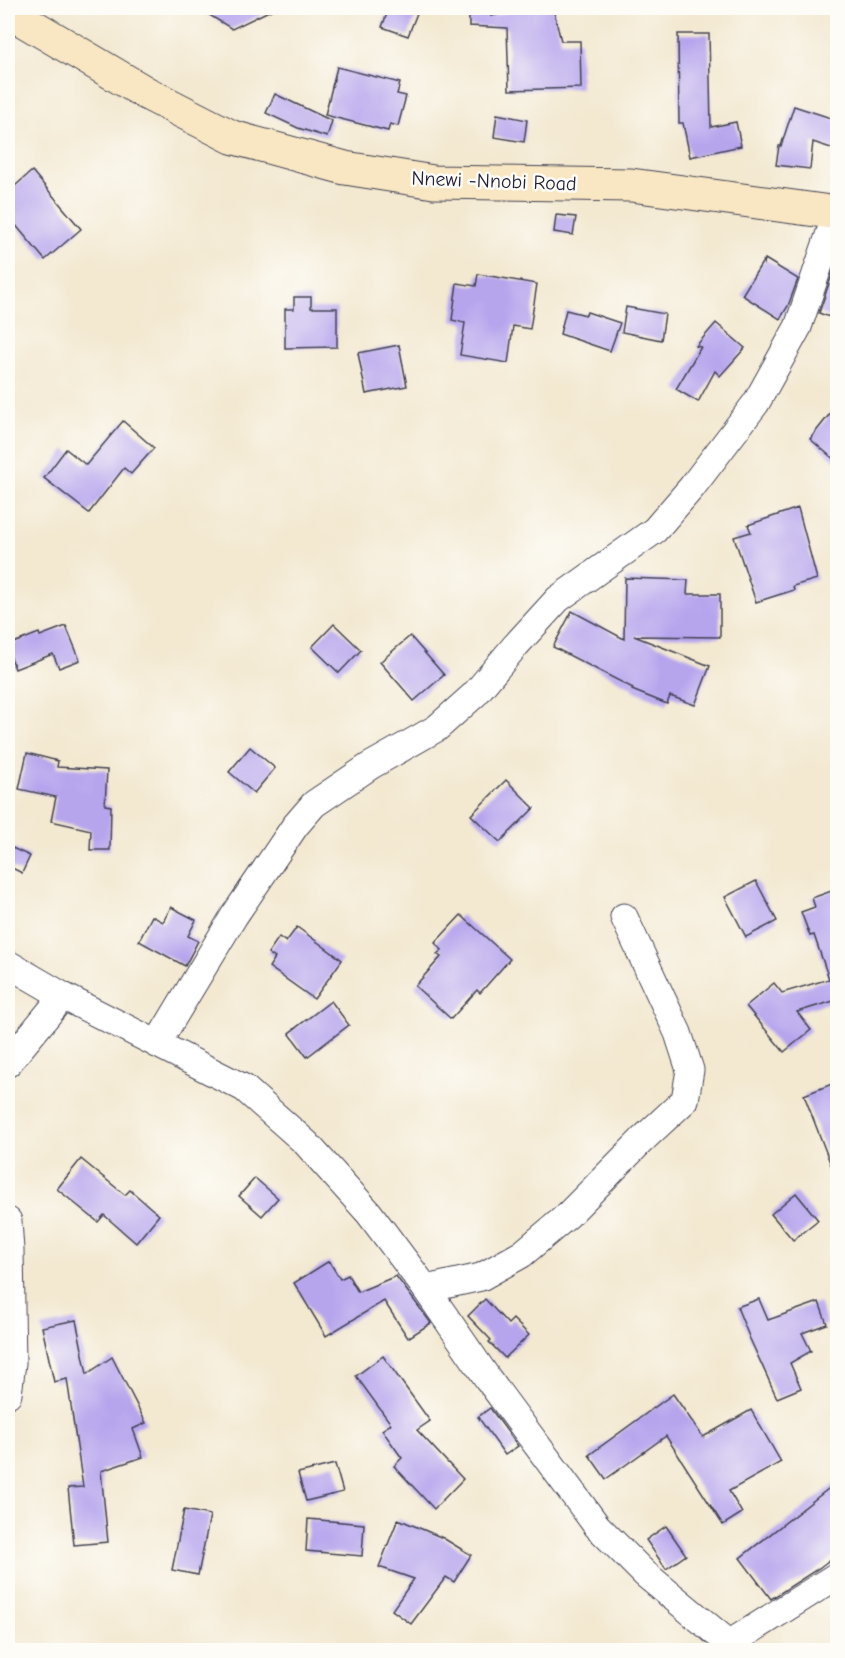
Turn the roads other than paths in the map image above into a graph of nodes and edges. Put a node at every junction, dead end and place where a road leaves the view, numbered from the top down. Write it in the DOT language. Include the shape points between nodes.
graph roads {
  1 [pos="8,9"];
  2 [pos="837,212"];
  3 [pos="624,917"];
  4 [pos="8,964"];
  5 [pos="63,996"];
  6 [pos="157,1044"];
  7 [pos="8,1063"];
  8 [pos="8,1221"];
  9 [pos="426,1289"];
  10 [pos="8,1394"];
  11 [pos="837,1575"];
  12 [pos="733,1647"];
  1 -- 2 [label="main road, Nnewi -Nnobi Road" via="146,93 232,137 345,168 434,182 631,185"];
  2 -- 6 [label="street" via="798,327 756,403 692,487 655,530 558,599 476,694 437,728 370,765 314,804 234,916"];
  3 -- 9 [label="street" via="678,1033 690,1070 685,1100 567,1216 522,1254 481,1277"];
  4 -- 5 [label="street"];
  5 -- 6 [label="street"];
  5 -- 7 [label="street"];
  6 -- 9 [label="street" via="244,1088 306,1143 369,1213"];
  8 -- 10 [label="street" via="12,1363"];
  9 -- 12 [label="street" via="597,1526 645,1574"];
  11 -- 12 [label="street"];
}
